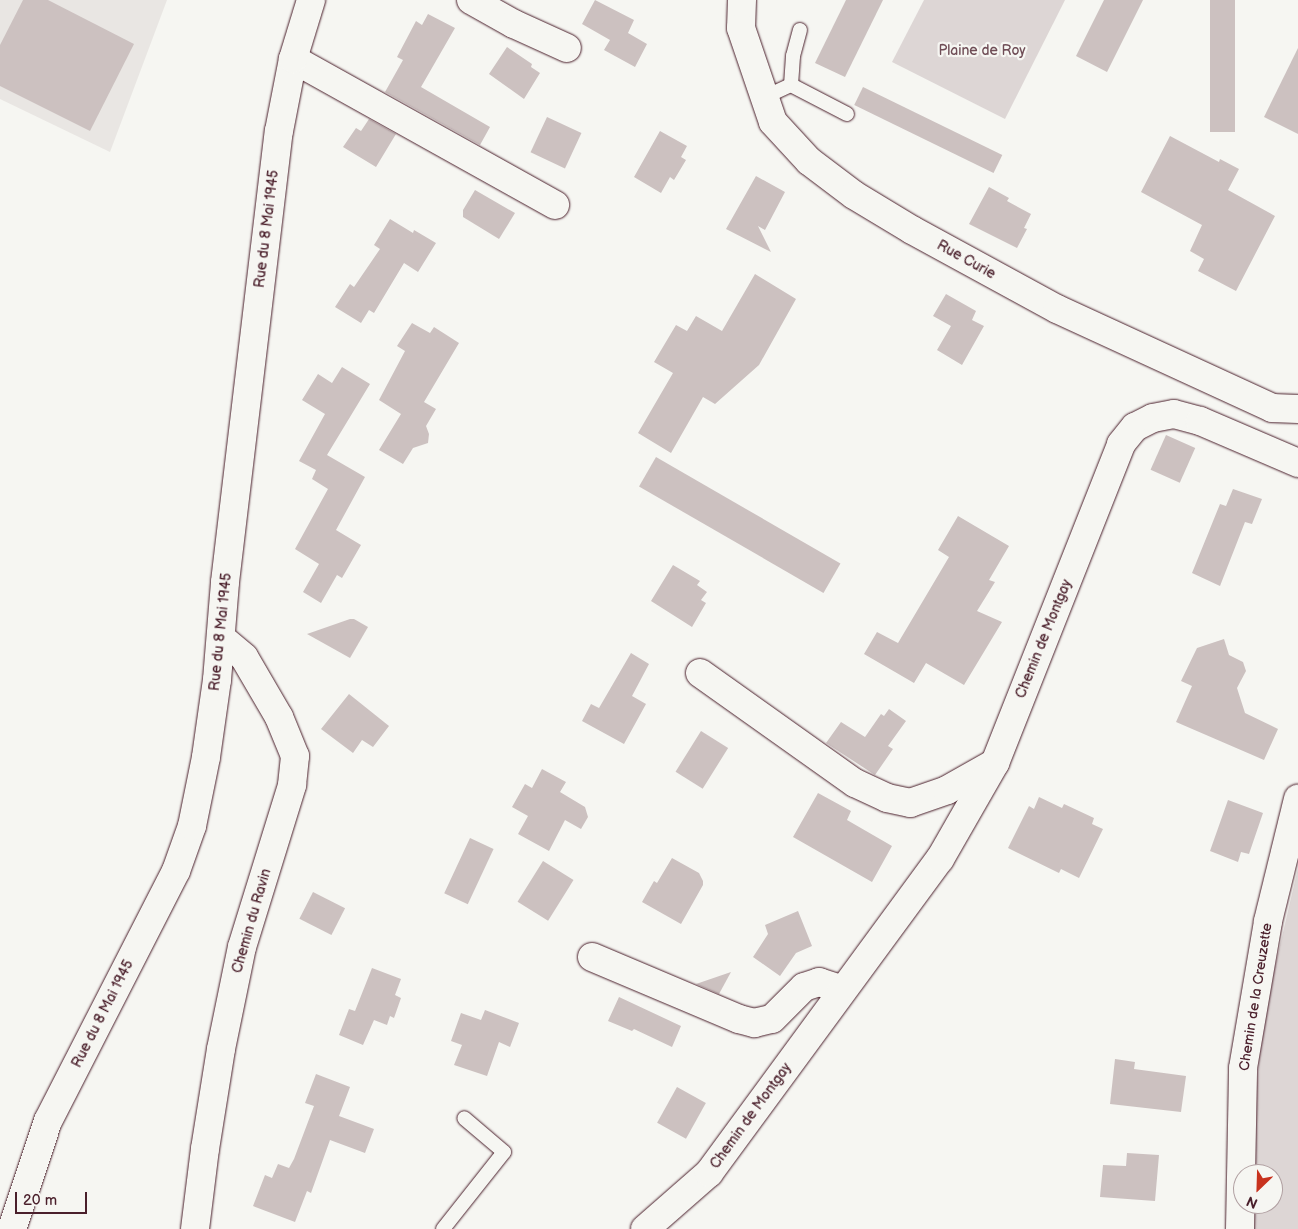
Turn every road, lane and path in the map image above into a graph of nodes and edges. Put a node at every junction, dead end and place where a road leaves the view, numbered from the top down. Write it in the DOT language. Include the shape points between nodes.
graph roads {
  1 [pos="311,0"];
  2 [pos="471,0"];
  3 [pos="742,0"];
  4 [pos="800,30"];
  5 [pos="567,48"];
  6 [pos="293,59"];
  7 [pos="791,86"];
  8 [pos="765,97"];
  9 [pos="847,114"];
  10 [pos="555,205"];
  11 [pos="1298,409"];
  12 [pos="1298,463"];
  13 [pos="221,638"];
  14 [pos="700,673"];
  15 [pos="995,763"];
  16 [pos="1298,799"];
  17 [pos="592,957"];
  18 [pos="843,990"];
  19 [pos="464,1118"];
  20 [pos="12,1229"];
  21 [pos="195,1229"];
  22 [pos="443,1229"];
  23 [pos="646,1229"];
  24 [pos="1240,1229"];
  1 -- 6 [label="street, Rue du 8 Mai 1945"];
  2 -- 5 [label="street"];
  3 -- 8 [label="street, Rue Curie" via="741,28"];
  4 -- 7 [label="lane" via="793,56"];
  6 -- 10 [label="street"];
  6 -- 13 [label="street, Rue du 8 Mai 1945" via="279,131"];
  7 -- 8 [label="lane"];
  7 -- 9 [label="lane"];
  8 -- 11 [label="street, Rue Curie" via="773,122 810,162 854,195 912,230 1066,313 1272,408"];
  12 -- 15 [label="street, Chemin de Montgay" via="1200,421 1174,414 1153,418 1135,427 1121,444"];
  13 -- 20 [label="street, Rue du 8 Mai 1945" via="206,757 192,826 176,871 48,1121"];
  13 -- 21 [label="street, Chemin du Ravin" via="244,657 279,718 295,756 292,785 242,947 215,1085"];
  14 -- 15 [label="street" via="855,783 887,798 910,803 947,790"];
  15 -- 18 [label="street, Chemin de Montgay" via="940,859"];
  16 -- 24 [label="street, Chemin de la Creuzette" via="1268,921 1243,1068"];
  17 -- 18 [label="street" via="754,1023 772,1019 804,986 819,982"];
  18 -- 23 [label="street, Chemin de Montgay" via="709,1173"];
  19 -- 22 [label="lane" via="504,1152"];
}
